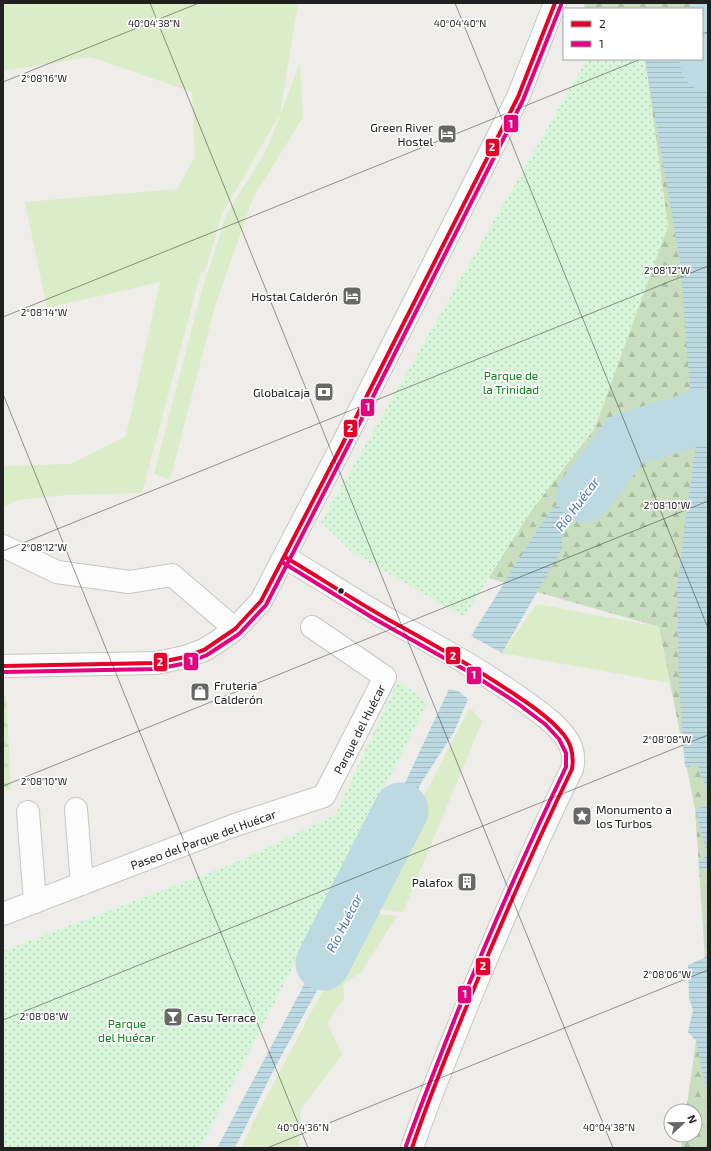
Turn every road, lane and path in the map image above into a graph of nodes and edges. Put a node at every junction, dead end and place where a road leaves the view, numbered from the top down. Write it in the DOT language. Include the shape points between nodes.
graph roads {
  1 [pos="555,3"];
  2 [pos="3,546"];
  3 [pos="285,557"];
  4 [pos="312,627"];
  5 [pos="235,629"];
  6 [pos="3,666"];
  7 [pos="324,796"];
  8 [pos="76,809"];
  9 [pos="28,812"];
  10 [pos="82,884"];
  11 [pos="35,902"];
  12 [pos="3,914"];
  13 [pos="412,1148"];
  1 -- 3 [label="street" via="518,97"];
  2 -- 5 [label="street" via="57,572 129,582 172,575"];
  3 -- 5 [label="street" via="261,601"];
  3 -- 13 [label="street" via="448,652 516,695 544,715 565,735 571,745 574,761 572,769 523,875 436,1079"];
  4 -- 7 [label="street, Parque del Huécar" via="385,677"];
  5 -- 6 [label="street" via="204,650 156,663"];
  7 -- 10 [label="street, Paseo del Parque del Huécar" via="235,825"];
  8 -- 10 [label="street"];
  9 -- 11 [label="street"];
  10 -- 11 [label="street, Paseo del Parque del Huécar"];
  11 -- 12 [label="street, Paseo del Parque del Huécar"];
}
